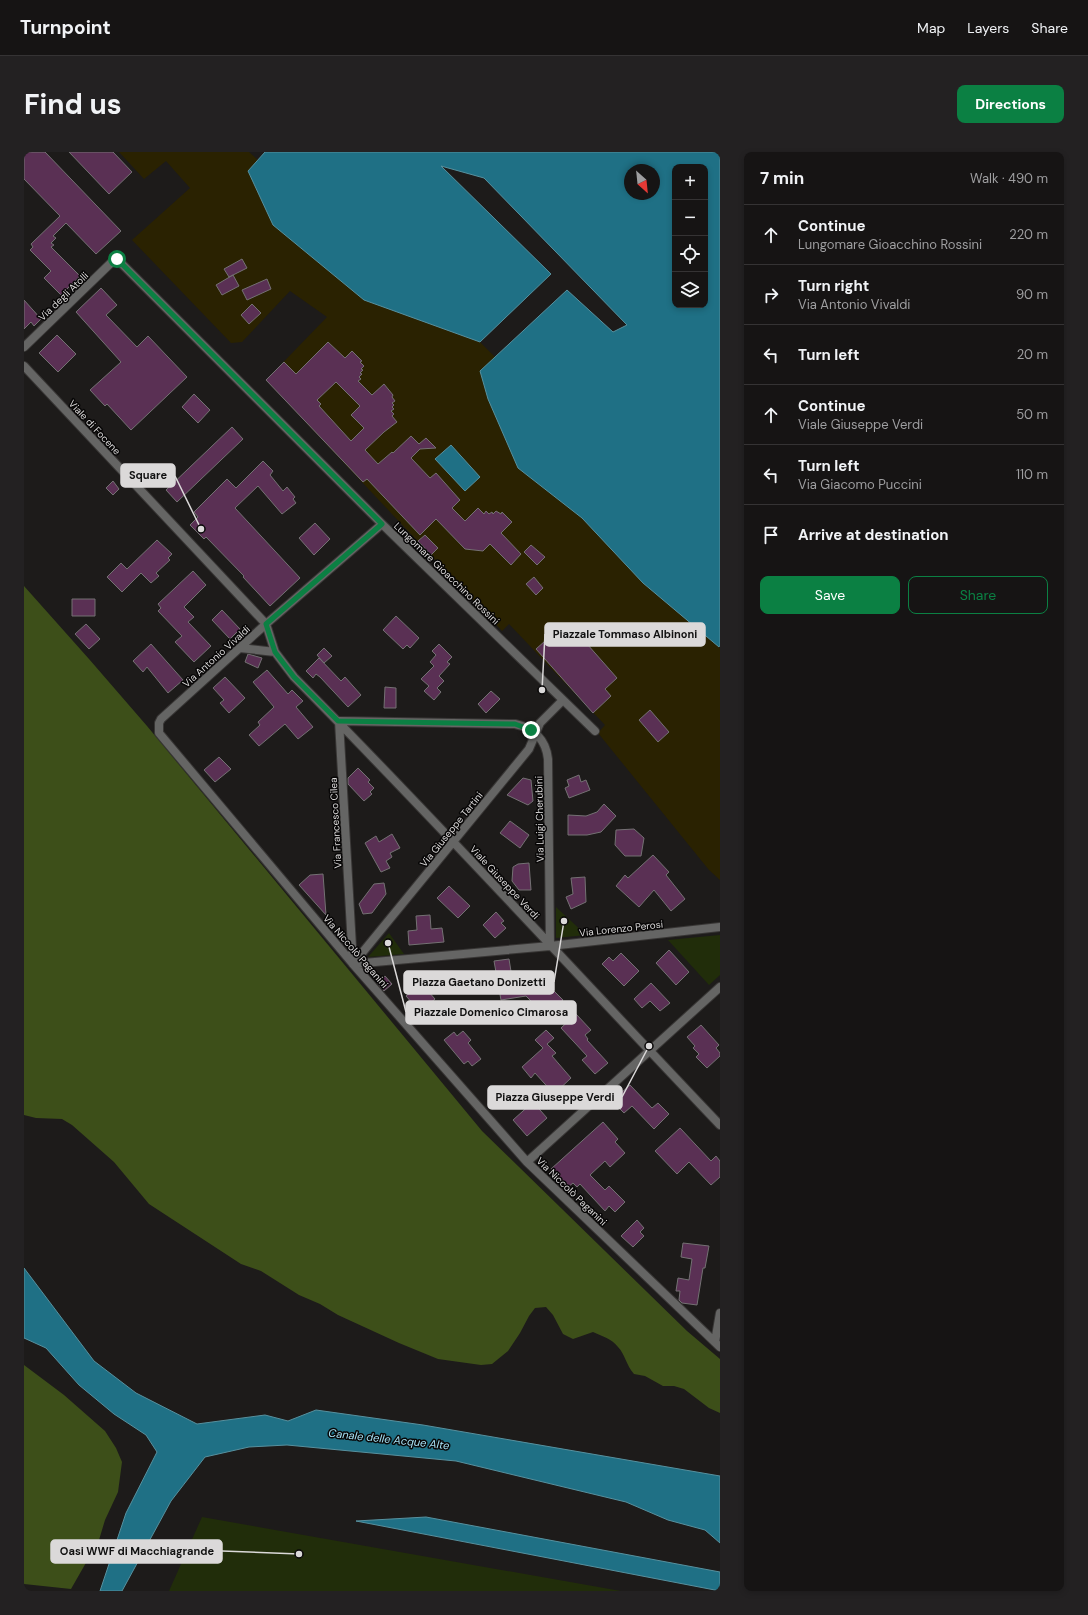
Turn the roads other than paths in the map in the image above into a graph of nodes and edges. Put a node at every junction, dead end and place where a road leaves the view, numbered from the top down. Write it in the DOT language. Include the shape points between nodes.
graph roads {
  1 [pos="116,259"];
  2 [pos="24,347"];
  3 [pos="24,366"];
  4 [pos="382,524"];
  5 [pos="266,624"];
  6 [pos="240,648"];
  7 [pos="275,652"];
  8 [pos="563,700"];
  9 [pos="338,721"];
  10 [pos="158,728"];
  11 [pos="595,731"];
  12 [pos="535,733"];
  13 [pos="454,842"];
  14 [pos="720,927"];
  15 [pos="550,946"];
  16 [pos="353,964"];
  17 [pos="720,986"];
  18 [pos="649,1051"];
  19 [pos="720,1125"];
  20 [pos="527,1162"];
  21 [pos="720,1314"];
  22 [pos="718,1342"];
  1 -- 2 [label="street, Via degli Atolli"];
  1 -- 4 [label="street, Lungomare Gioacchino Rossini"];
  3 -- 5 [label="street, Viale di Focene"];
  4 -- 5 [label="street, Via Antonio Vivaldi"];
  4 -- 8 [label="street, Lungomare Gioacchino Rossini"];
  5 -- 6 [label="street, Via Antonio Vivaldi"];
  5 -- 7 [label="street, Viale Giuseppe Verdi"];
  6 -- 7 [label="street"];
  6 -- 10 [label="street, Via Antonio Vivaldi" via="161,720"];
  7 -- 9 [label="street, Viale Giuseppe Verdi" via="294,677"];
  8 -- 11 [label="street, Lungomare Gioacchino Rossini"];
  8 -- 12 [label="street, Via Giuseppe Tartini" via="540,723"];
  9 -- 12 [label="street" via="515,724"];
  9 -- 13 [label="street, Viale Giuseppe Verdi"];
  9 -- 16 [label="street, Via Francesco Cilea"];
  10 -- 16 [label="street, Via Niccolò Paganini" via="162,738"];
  12 -- 13 [label="street, Via Giuseppe Tartini" via="528,749"];
  12 -- 15 [label="street, Via Luigi Cherubini" via="544,742 548,759"];
  13 -- 15 [label="street, Viale Giuseppe Verdi"];
  13 -- 16 [label="street, Via Giuseppe Tartini"];
  14 -- 15 [label="street, Via Lorenzo Perosi"];
  15 -- 16 [label="street, Via Lorenzo Perosi"];
  15 -- 18 [label="street, Viale Giuseppe Verdi"];
  16 -- 20 [label="street, Via Niccolò Paganini"];
  17 -- 18 [label="street"];
  18 -- 19 [label="street, Viale Giuseppe Verdi"];
  18 -- 20 [label="street"];
  20 -- 22 [label="street, Via Niccolò Paganini"];
  21 -- 22 [label="street"];
}
